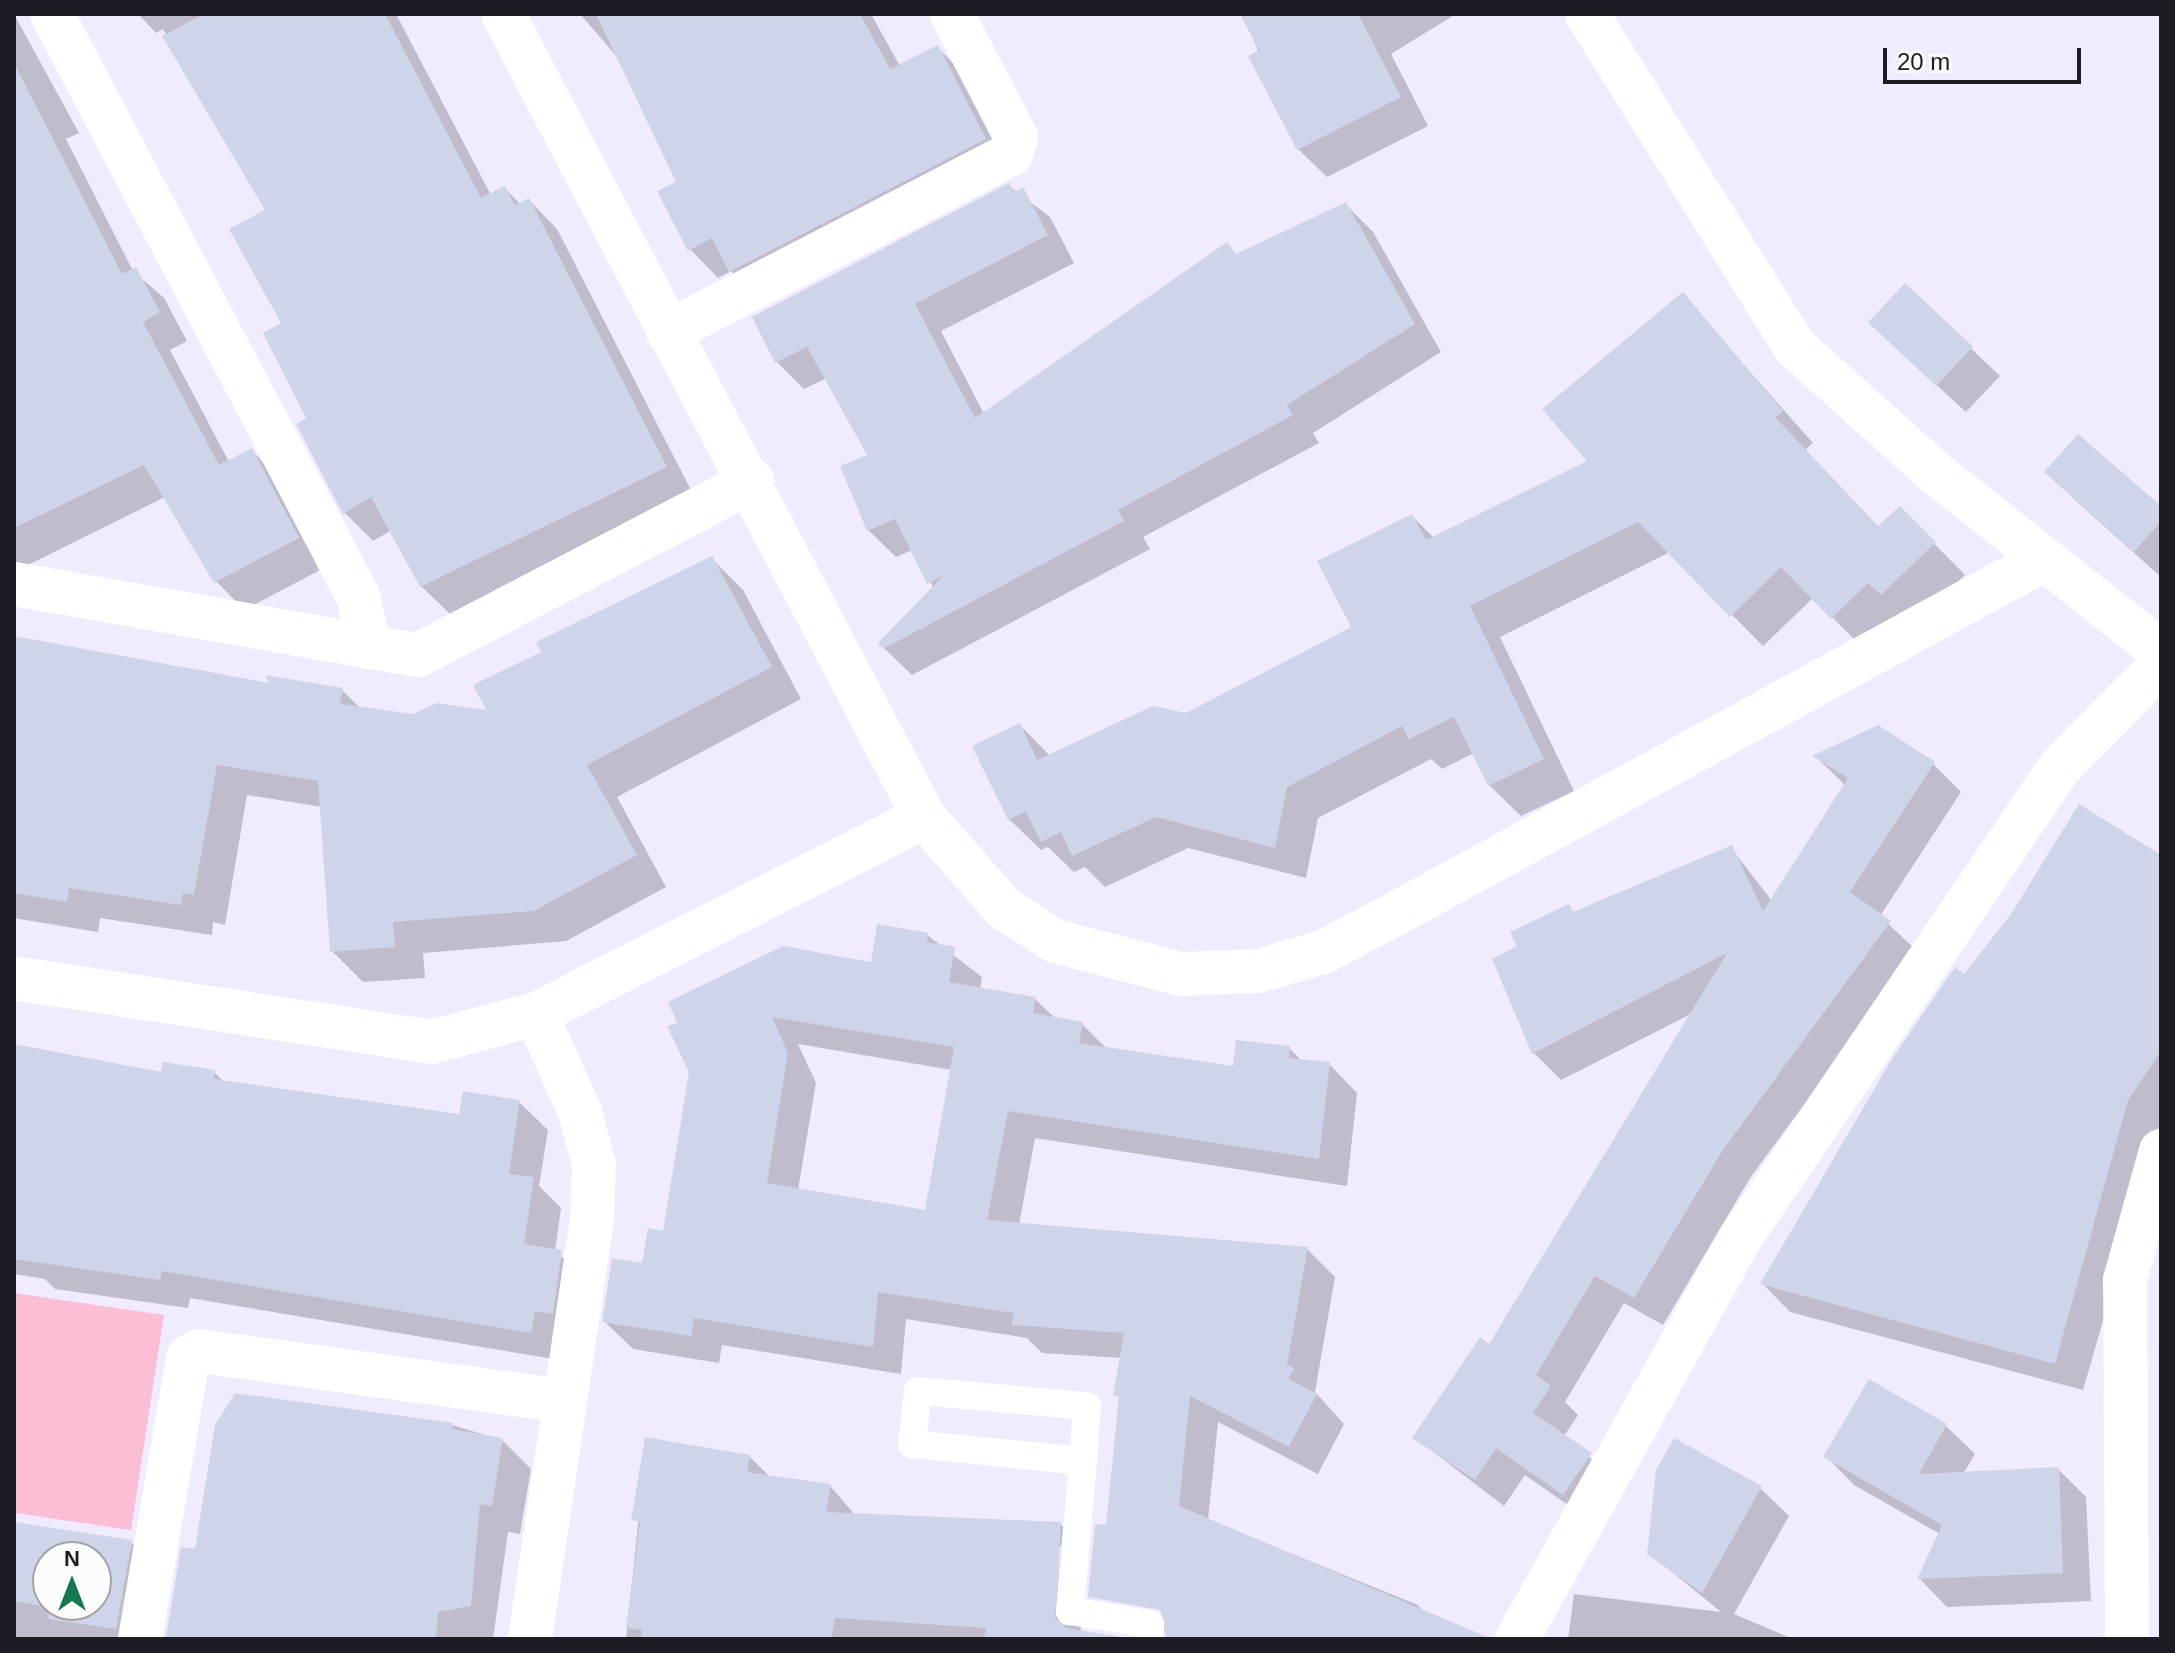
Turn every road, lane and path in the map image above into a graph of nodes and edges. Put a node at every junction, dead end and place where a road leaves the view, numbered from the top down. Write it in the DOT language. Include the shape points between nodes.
graph roads {
  1 [pos="52,14"];
  2 [pos="503,14"];
  3 [pos="952,14"];
  4 [pos="1587,14"];
  5 [pos="668,332"];
  6 [pos="752,481"];
  7 [pos="2043,560"];
  8 [pos="14,584"];
  9 [pos="370,648"];
  10 [pos="2161,651"];
  11 [pos="2161,665"];
  12 [pos="924,817"];
  13 [pos="14,978"];
  14 [pos="536,1014"];
  15 [pos="2161,1151"];
  16 [pos="564,1401"];
  17 [pos="1083,1461"];
  18 [pos="140,1639"];
  19 [pos="530,1639"];
  20 [pos="1149,1639"];
  21 [pos="1517,1639"];
  22 [pos="2127,1639"];
  1 -- 9 [label="street" via="358,596"];
  2 -- 5 [label="street"];
  3 -- 5 [label="street" via="1016,137 1011,154"];
  4 -- 7 [label="street" via="1795,347"];
  5 -- 6 [label="street"];
  6 -- 9 [label="street" via="418,655"];
  6 -- 12 [label="street"];
  7 -- 10 [label="street"];
  7 -- 12 [label="street" via="1323,952 1258,971 1181,974 1055,941 1004,908"];
  8 -- 9 [label="street"];
  11 -- 21 [label="street" via="2059,768 1739,1240"];
  12 -- 14 [label="street"];
  13 -- 14 [label="street" via="431,1042"];
  14 -- 16 [label="street" via="580,1112 594,1164"];
  15 -- 22 [label="street" via="2125,1280"];
  16 -- 18 [label="street" via="199,1351 188,1357"];
  16 -- 19 [label="street"];
  17 -- 17 [label="lane" via="1087,1406 918,1391 912,1444"];
  17 -- 20 [label="lane" via="1070,1611 1150,1624"];
}
